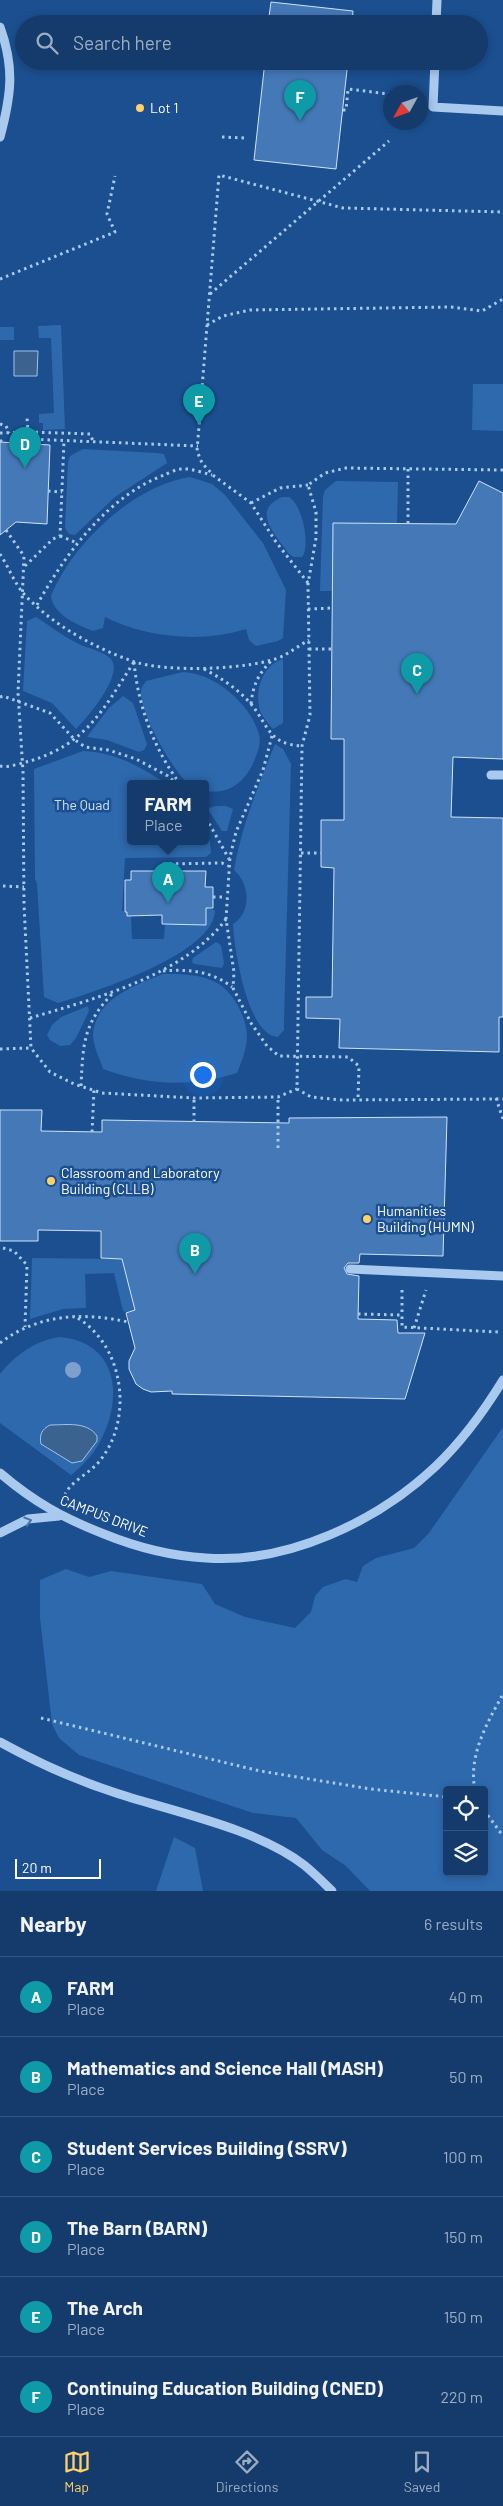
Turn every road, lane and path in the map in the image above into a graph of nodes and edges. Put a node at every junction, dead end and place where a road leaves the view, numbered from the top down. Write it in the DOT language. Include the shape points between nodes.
graph roads {
  1 [pos="437,0"];
  2 [pos="436,15"];
  3 [pos="0,27"];
  4 [pos="435,70"];
  5 [pos="383,93"];
  6 [pos="342,110"];
  7 [pos="503,111"];
  8 [pos="0,137"];
  9 [pos="222,138"];
  10 [pos="245,138"];
  11 [pos="389,141"];
  12 [pos="115,176"];
  13 [pos="318,200"];
  14 [pos="503,212"];
  15 [pos="0,279"];
  16 [pos="210,294"];
  17 [pos="503,299"];
  18 [pos="206,325"];
  19 [pos="27,418"];
  20 [pos="0,424"];
  21 [pos="28,432"];
  22 [pos="0,433"];
  23 [pos="9,433"];
  24 [pos="64,441"];
  25 [pos="93,441"];
  26 [pos="198,446"];
  27 [pos="408,469"];
  28 [pos="503,470"];
  29 [pos="214,476"];
  30 [pos="308,485"];
  31 [pos="48,491"];
  32 [pos="62,492"];
  33 [pos="251,503"];
  34 [pos="408,524"];
  35 [pos="6,530"];
  36 [pos="60,536"];
  37 [pos="77,543"];
  38 [pos="0,554"];
  39 [pos="25,567"];
  40 [pos="308,584"];
  41 [pos="23,592"];
  42 [pos="37,605"];
  43 [pos="333,608"];
  44 [pos="308,609"];
  45 [pos="309,640"];
  46 [pos="309,649"];
  47 [pos="332,649"];
  48 [pos="273,659"];
  49 [pos="134,662"];
  50 [pos="202,668"];
  51 [pos="0,697"];
  52 [pos="18,702"];
  53 [pos="251,704"];
  54 [pos="272,736"];
  55 [pos="75,740"];
  56 [pos="302,746"];
  57 [pos="22,763"];
  58 [pos="0,766"];
  59 [pos="491,775"];
  60 [pos="503,775"];
  61 [pos="173,780"];
  62 [pos="176,780"];
  63 [pos="209,823"];
  64 [pos="301,853"];
  65 [pos="321,853"];
  66 [pos="230,859"];
  67 [pos="228,866"];
  68 [pos="161,871"];
  69 [pos="3,886"];
  70 [pos="24,887"];
  71 [pos="213,897"];
  72 [pos="226,897"];
  73 [pos="226,919"];
  74 [pos="160,971"];
  75 [pos="233,988"];
  76 [pos="114,992"];
  77 [pos="30,1018"];
  78 [pos="31,1048"];
  79 [pos="0,1049"];
  80 [pos="296,1056"];
  81 [pos="81,1086"];
  82 [pos="297,1089"];
  83 [pos="94,1090"];
  84 [pos="278,1097"];
  85 [pos="194,1098"];
  86 [pos="496,1098"];
  87 [pos="503,1099"];
  88 [pos="358,1100"];
  89 [pos="503,1119"];
  90 [pos="194,1122"];
  91 [pos="92,1132"];
  92 [pos="278,1148"];
  93 [pos="3,1248"];
  94 [pos="350,1270"];
  95 [pos="503,1276"];
  96 [pos="402,1286"];
  97 [pos="426,1287"];
  98 [pos="358,1314"];
  99 [pos="402,1315"];
  100 [pos="74,1316"];
  101 [pos="128,1322"];
  102 [pos="25,1327"];
  103 [pos="414,1328"];
  104 [pos="498,1332"];
  105 [pos="0,1343"];
  106 [pos="503,1380"];
  107 [pos="0,1473"];
  108 [pos="64,1498"];
  109 [pos="59,1516"];
  110 [pos="0,1533"];
  111 [pos="503,1694"];
  112 [pos="41,1718"];
  113 [pos="0,1742"];
  114 [pos="474,1786"];
  115 [pos="443,1797"];
  116 [pos="488,1815"];
  117 [pos="503,1836"];
  118 [pos="332,1891"];
  1 -- 2 [label="street"];
  3 -- 8 [label="street" via="7,46 11,78 9,106"];
  4 -- 7 [label="street" via="433,107"];
  5 -- 6 [label="path" via="348,89 346,110"];
  9 -- 10 [label="path"];
  11 -- 13 [label="path"];
  12 -- 15 [label="path" via="106,214 115,232"];
  13 -- 14 [label="path" via="343,208"];
  13 -- 16 [label="path"];
  13 -- 16 [label="path" via="219,175"];
  16 -- 18 [label="path"];
  17 -- 18 [label="path" via="482,311 451,307 250,310 223,316"];
  18 -- 26 [label="path"];
  19 -- 21 [label="path"];
  20 -- 23 [label="path" via="6,426"];
  21 -- 23 [label="path"];
  21 -- 24 [label="path" via="28,441"];
  21 -- 25 [label="path" via="90,434"];
  22 -- 23 [label="path"];
  24 -- 25 [label="path"];
  24 -- 32 [label="path"];
  25 -- 26 [label="path"];
  26 -- 29 [label="path" via="202,463"];
  27 -- 28 [label="path"];
  27 -- 30 [label="path" via="346,468 325,473"];
  27 -- 34 [label="path"];
  29 -- 33 [label="path"];
  29 -- 37 [label="path" via="182,469 158,478 109,511"];
  30 -- 33 [label="path" via="280,488"];
  30 -- 40 [label="path" via="316,512 316,538"];
  31 -- 32 [label="path"];
  32 -- 36 [label="path"];
  33 -- 40 [label="path"];
  35 -- 39 [label="path" via="20,547"];
  36 -- 37 [label="path"];
  36 -- 39 [label="path"];
  37 -- 42 [label="path"];
  38 -- 41 [label="path"];
  39 -- 41 [label="path"];
  40 -- 44 [label="path"];
  41 -- 42 [label="path"];
  41 -- 52 [label="path"];
  42 -- 49 [label="path" via="70,631"];
  43 -- 44 [label="path"];
  44 -- 45 [label="path"];
  45 -- 46 [label="path"];
  45 -- 48 [label="path"];
  46 -- 47 [label="path"];
  46 -- 56 [label="path" via="310,715"];
  48 -- 50 [label="path"];
  48 -- 53 [label="path" via="260,672 252,688"];
  49 -- 50 [label="path"];
  49 -- 55 [label="path" via="88,729"];
  49 -- 62 [label="path" via="138,695 156,744"];
  50 -- 53 [label="path" via="220,678"];
  51 -- 52 [label="path"];
  52 -- 55 [label="path" via="50,713"];
  52 -- 57 [label="path"];
  53 -- 54 [label="path"];
  54 -- 56 [label="path" via="287,745"];
  54 -- 66 [label="path" via="262,770 236,832"];
  55 -- 57 [label="path" via="60,750"];
  55 -- 61 [label="path" via="86,747 136,759"];
  56 -- 64 [label="path"];
  57 -- 58 [label="path"];
  57 -- 70 [label="path"];
  59 -- 60 [label="street"];
  63 -- 66 [label="path"];
  64 -- 65 [label="path"];
  64 -- 80 [label="path"];
  66 -- 67 [label="path"];
  67 -- 68 [label="path" via="222,862 164,864"];
  67 -- 72 [label="path"];
  69 -- 70 [label="path"];
  70 -- 77 [label="path"];
  71 -- 72 [label="path"];
  72 -- 73 [label="path"];
  73 -- 74 [label="path" via="216,933"];
  73 -- 75 [label="path" via="234,972"];
  74 -- 75 [label="path" via="185,969 207,974 222,979"];
  74 -- 76 [label="path"];
  75 -- 80 [label="path" via="251,1023 268,1046 279,1056"];
  76 -- 77 [label="path"];
  76 -- 81 [label="path" via="97,1010 87,1031 82,1050"];
  77 -- 78 [label="path"];
  78 -- 79 [label="path"];
  78 -- 81 [label="path" via="50,1072"];
  80 -- 82 [label="path"];
  80 -- 88 [label="path" via="348,1057 358,1066"];
  81 -- 83 [label="path"];
  82 -- 84 [label="path"];
  82 -- 88 [label="path" via="311,1097"];
  83 -- 85 [label="path"];
  83 -- 91 [label="path"];
  84 -- 85 [label="path"];
  84 -- 92 [label="path"];
  85 -- 90 [label="path"];
  86 -- 87 [label="path"];
  86 -- 88 [label="path"];
  86 -- 89 [label="path"];
  93 -- 102 [label="path" via="14,1251 27,1265"];
  94 -- 95 [label="street"];
  96 -- 99 [label="path"];
  97 -- 103 [label="path"];
  98 -- 99 [label="path"];
  99 -- 103 [label="path" via="400,1327"];
  100 -- 101 [label="path" via="102,1316"];
  100 -- 102 [label="path"];
  100 -- 108 [label="path" via="101,1339 112,1356 121,1397 115,1435 108,1448 98,1464 66,1489"];
  102 -- 105 [label="path"];
  103 -- 104 [label="path"];
  106 -- 109 [label="street, CAMPUS DRIVE" via="484,1411 458,1443 413,1486 345,1527 295,1547 207,1559 130,1544"];
  107 -- 109 [label="street, CAMPUS DRIVE"];
  110 -- 109 [label="street, one-way" via="28,1519"];
  111 -- 114 [label="path" via="484,1729 472,1774"];
  112 -- 115 [label="path" via="260,1771"];
  113 -- 118 [label="street" via="52,1768 117,1794 218,1824 267,1844 303,1864"];
  116 -- 117 [label="path"];
}
